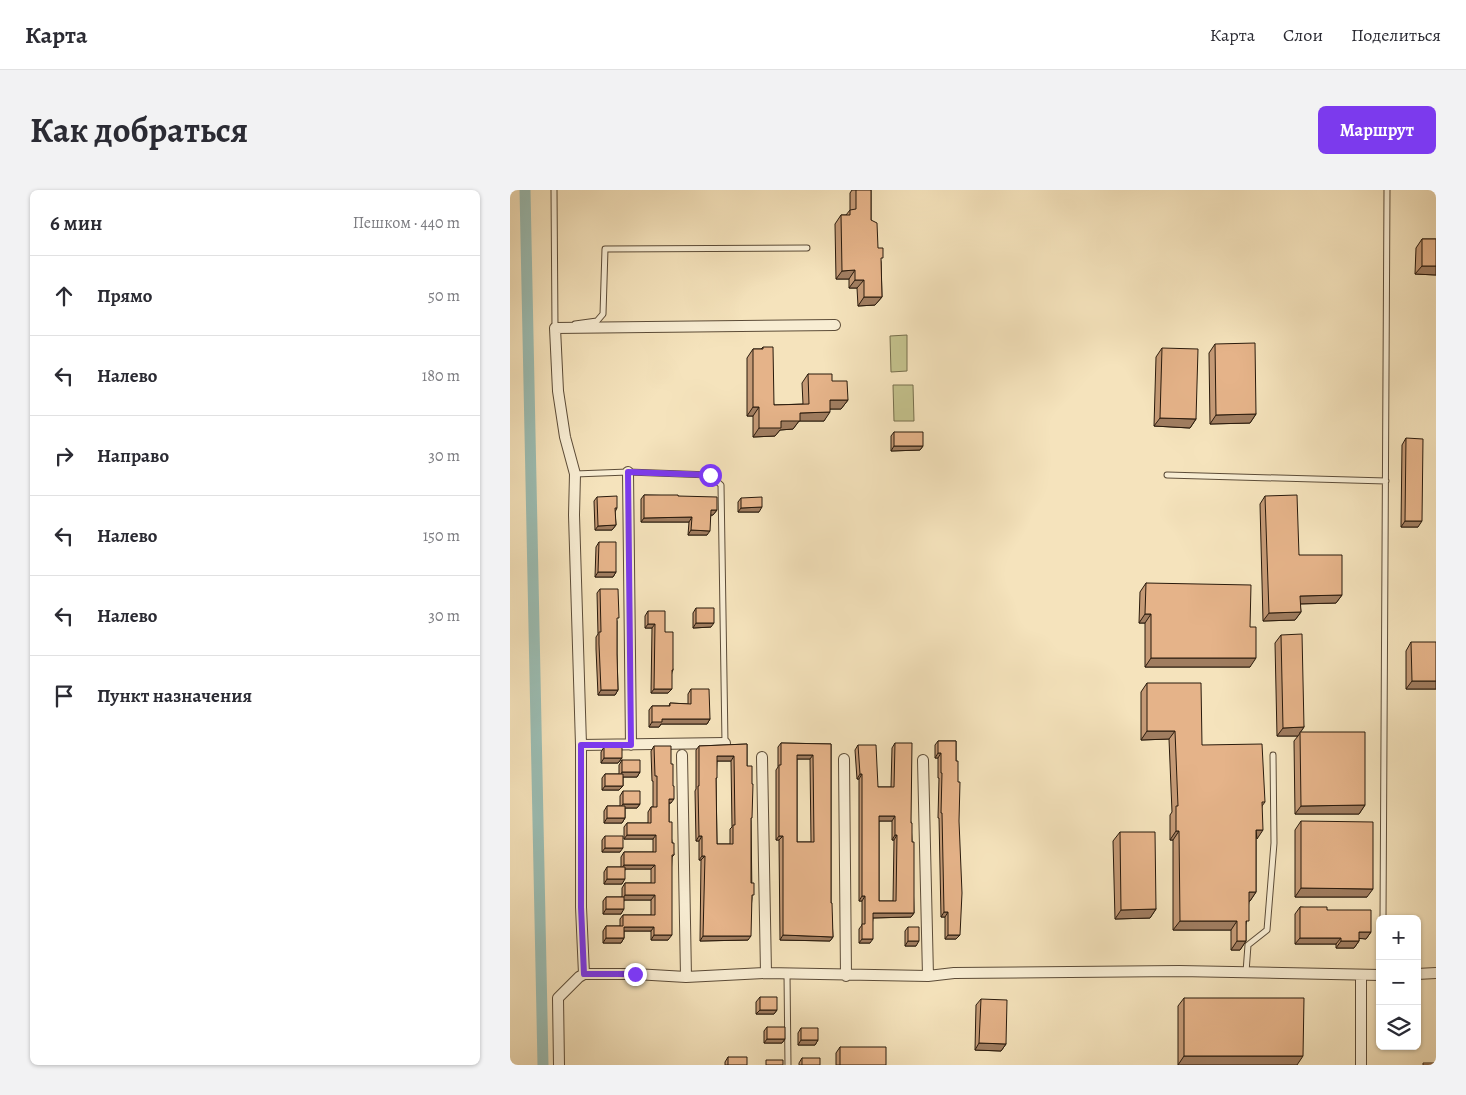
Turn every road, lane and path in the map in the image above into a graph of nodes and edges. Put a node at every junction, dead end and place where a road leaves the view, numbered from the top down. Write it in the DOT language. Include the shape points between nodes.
graph roads {
  1 [pos="554,190"];
  2 [pos="1387,190"];
  3 [pos="807,248"];
  4 [pos="836,326"];
  5 [pos="555,328"];
  6 [pos="628,472"];
  7 [pos="575,474"];
  8 [pos="1167,475"];
  9 [pos="1386,480"];
  10 [pos="725,743"];
  11 [pos="581,745"];
  12 [pos="631,745"];
  13 [pos="682,754"];
  14 [pos="1273,755"];
  15 [pos="762,757"];
  16 [pos="844,759"];
  17 [pos="923,760"];
  18 [pos="1383,915"];
  19 [pos="766,973"];
  20 [pos="1246,973"];
  21 [pos="1436,973"];
  22 [pos="584,974"];
  23 [pos="787,974"];
  24 [pos="1421,974"];
  25 [pos="1361,975"];
  26 [pos="1376,975"];
  27 [pos="846,976"];
  28 [pos="928,976"];
  29 [pos="686,977"];
  30 [pos="559,1065"];
  31 [pos="788,1065"];
  32 [pos="1361,1065"];
  1 -- 5 [label="lane"];
  2 -- 9 [label="lane"];
  3 -- 5 [label="lane" via="605,249 602,314 597,321"];
  4 -- 5 [label="street"];
  5 -- 7 [label="street" via="558,391"];
  6 -- 7 [label="lane"];
  6 -- 10 [label="lane" via="710,475 721,486"];
  6 -- 12 [label="street"];
  7 -- 11 [label="street"];
  8 -- 9 [label="lane"];
  9 -- 18 [label="lane"];
  10 -- 12 [label="street"];
  11 -- 12 [label="street"];
  11 -- 22 [label="street"];
  13 -- 29 [label="street"];
  14 -- 20 [label="lane" via="1274,843 1267,930 1248,946"];
  15 -- 19 [label="street"];
  16 -- 27 [label="street"];
  17 -- 28 [label="street"];
  19 -- 23 [label="street"];
  19 -- 29 [label="street"];
  20 -- 25 [label="street"];
  20 -- 28 [label="street" via="1070,971"];
  21 -- 24 [label="street"];
  22 -- 29 [label="street"];
  22 -- 30 [label="street" via="558,998"];
  23 -- 27 [label="street"];
  23 -- 31 [label="lane"];
  25 -- 26 [label="street"];
  25 -- 32 [label="street"];
  27 -- 28 [label="street"];
}
